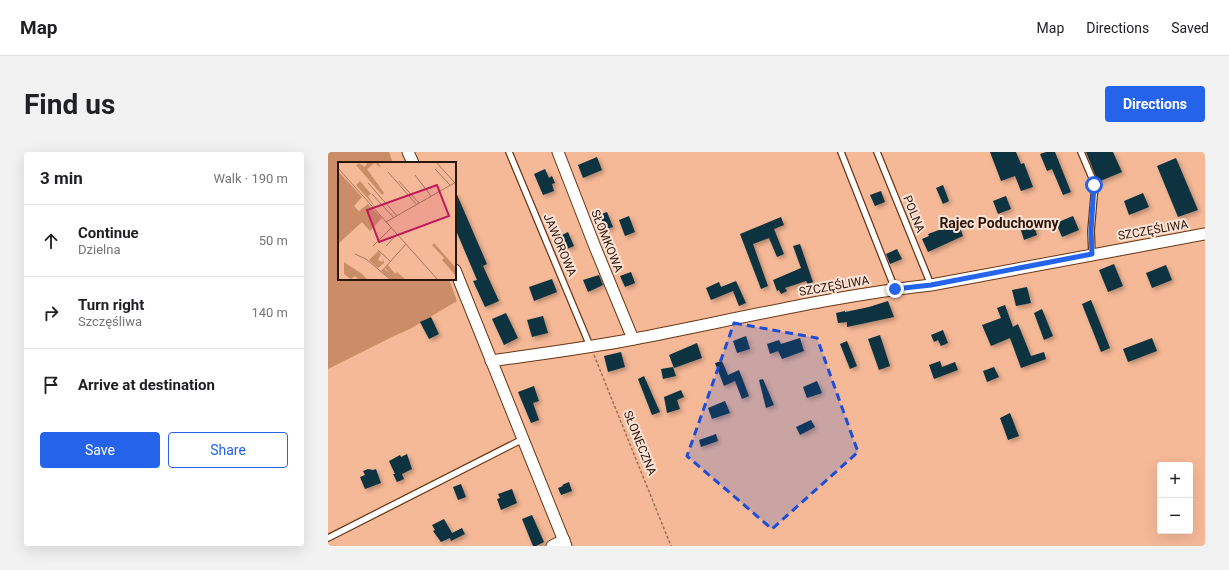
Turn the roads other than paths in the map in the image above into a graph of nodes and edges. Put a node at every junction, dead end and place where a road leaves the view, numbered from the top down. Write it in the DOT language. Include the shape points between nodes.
graph roads {
  1 [pos="408,152"];
  2 [pos="509,152"];
  3 [pos="558,152"];
  4 [pos="841,152"];
  5 [pos="877,152"];
  6 [pos="1081,152"];
  7 [pos="413,162"];
  8 [pos="1205,234"];
  9 [pos="1092,254"];
  10 [pos="456,273"];
  11 [pos="931,285"];
  12 [pos="895,289"];
  13 [pos="633,339"];
  14 [pos="590,346"];
  15 [pos="491,361"];
  16 [pos="523,439"];
  17 [pos="328,538"];
  18 [pos="565,543"];
  19 [pos="552,546"];
  1 -- 7 [label="street"];
  2 -- 14 [label="lane, JAWOROWA"];
  3 -- 13 [label="street, SŁOMKOWA"];
  4 -- 12 [label="lane"];
  5 -- 11 [label="lane, POLNA"];
  6 -- 9 [label="lane" via="1094,185"];
  8 -- 9 [label="street, SZCZĘŚLIWA"];
  9 -- 11 [label="street, SZCZĘŚLIWA"];
  10 -- 15 [label="street"];
  11 -- 12 [label="street, SZCZĘŚLIWA"];
  12 -- 13 [label="street, SZCZĘŚLIWA"];
  13 -- 14 [label="street, SZCZĘŚLIWA"];
  14 -- 15 [label="street, SZCZĘŚLIWA"];
  15 -- 16 [label="street"];
  16 -- 17 [label="lane"];
  16 -- 18 [label="street"];
  18 -- 19 [label="street"];
}
